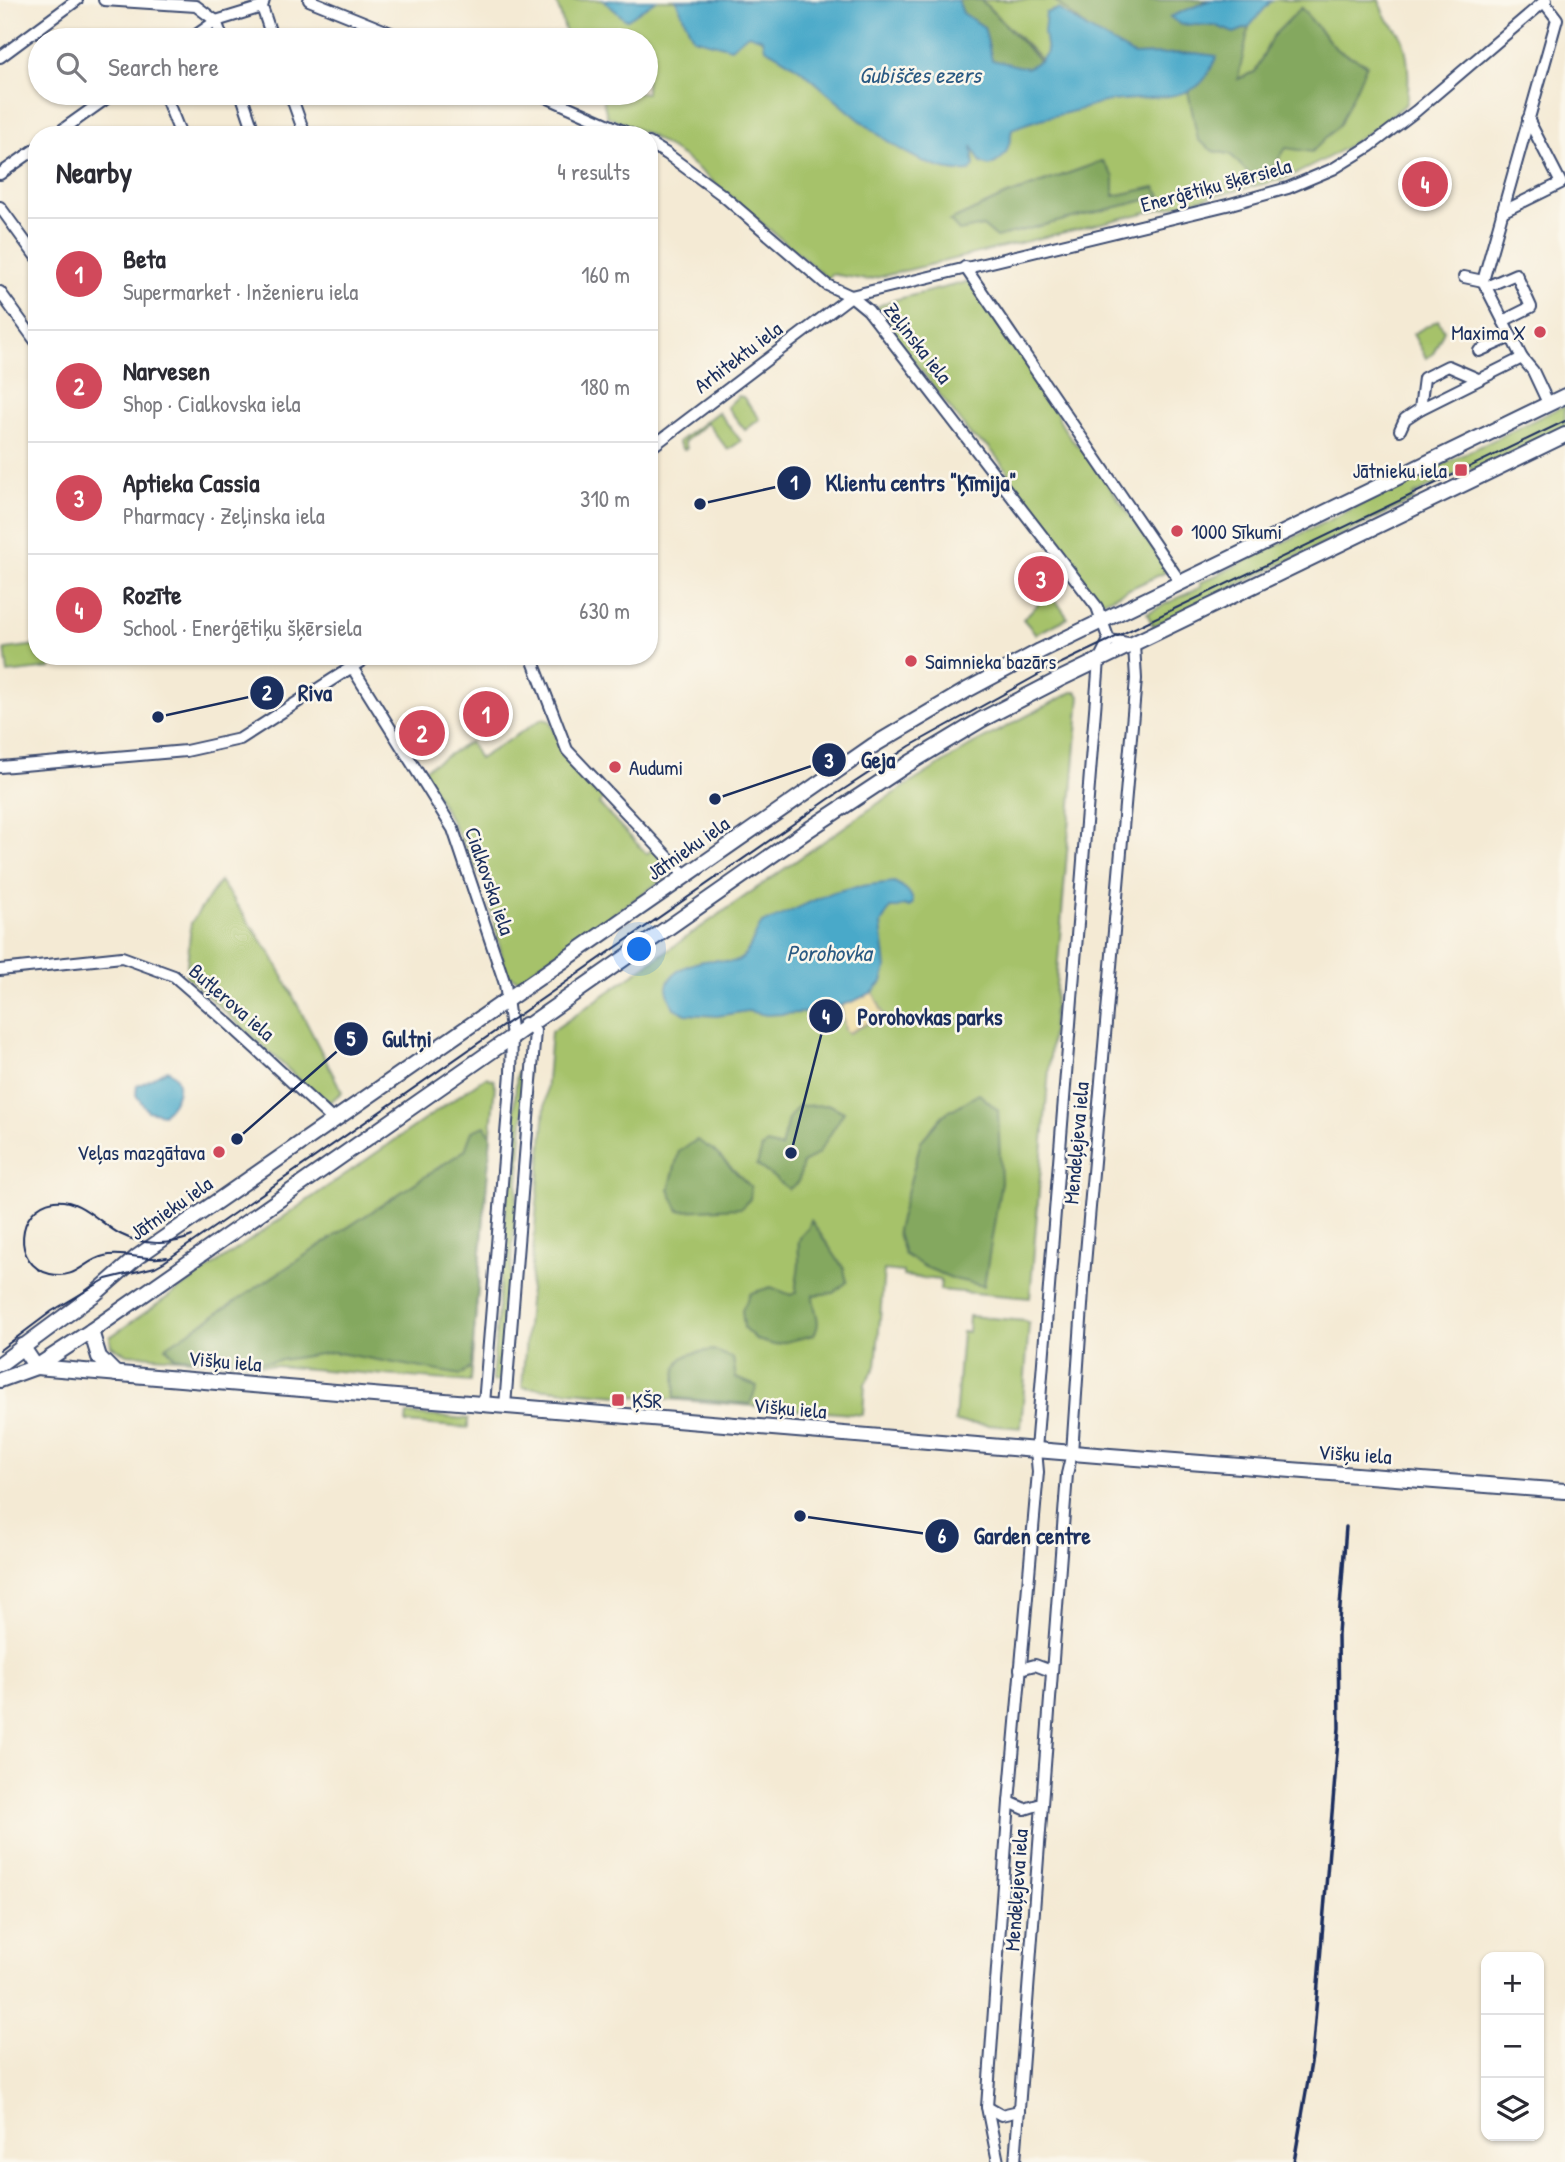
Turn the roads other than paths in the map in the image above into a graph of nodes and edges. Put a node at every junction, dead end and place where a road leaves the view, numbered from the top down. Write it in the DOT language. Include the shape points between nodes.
graph roads {
  1 [pos="77,0"];
  2 [pos="104,0"];
  3 [pos="309,0"];
  4 [pos="1545,1"];
  5 [pos="263,4"];
  6 [pos="216,21"];
  7 [pos="39,28"];
  8 [pos="206,28"];
  9 [pos="219,28"];
  10 [pos="270,28"];
  11 [pos="378,28"];
  12 [pos="28,36"];
  13 [pos="0,57"];
  14 [pos="97,105"];
  15 [pos="169,105"];
  16 [pos="245,105"];
  17 [pos="294,105"];
  18 [pos="564,105"];
  19 [pos="1528,119"];
  20 [pos="68,126"];
  21 [pos="177,126"];
  22 [pos="251,126"];
  23 [pos="301,126"];
  24 [pos="612,126"];
  25 [pos="658,148"];
  26 [pos="28,154"];
  27 [pos="0,174"];
  28 [pos="0,207"];
  29 [pos="1502,212"];
  30 [pos="28,246"];
  31 [pos="965,267"];
  32 [pos="1464,277"];
  33 [pos="1484,284"];
  34 [pos="0,292"];
  35 [pos="851,296"];
  36 [pos="1503,321"];
  37 [pos="28,331"];
  38 [pos="1511,337"];
  39 [pos="1479,351"];
  40 [pos="1521,358"];
  41 [pos="1479,379"];
  42 [pos="1565,396"];
  43 [pos="1549,405"];
  44 [pos="1420,409"];
  45 [pos="1400,430"];
  46 [pos="1565,435"];
  47 [pos="658,442"];
  48 [pos="1181,583"];
  49 [pos="1102,620"];
  50 [pos="1109,640"];
  51 [pos="1134,644"];
  52 [pos="1099,660"];
  53 [pos="350,665"];
  54 [pos="356,665"];
  55 [pos="534,665"];
  56 [pos="352,668"];
  57 [pos="0,767"];
  58 [pos="685,875"];
  59 [pos="0,970"];
  60 [pos="507,998"];
  61 [pos="511,1021"];
  62 [pos="530,1025"];
  63 [pos="512,1036"];
  64 [pos="333,1120"];
  65 [pos="91,1331"];
  66 [pos="22,1346"];
  67 [pos="0,1364"];
  68 [pos="36,1367"];
  69 [pos="116,1374"];
  70 [pos="0,1380"];
  71 [pos="484,1404"];
  72 [pos="505,1406"];
  73 [pos="1036,1450"];
  74 [pos="1072,1453"];
  75 [pos="1565,1491"];
  76 [pos="1020,1668"];
  77 [pos="1051,1671"];
  78 [pos="1009,1802"];
  79 [pos="1041,1804"];
  80 [pos="988,2107"];
  81 [pos="1019,2111"];
  82 [pos="998,2162"];
  83 [pos="1015,2162"];
  1 -- 7 [label="street"];
  2 -- 6 [label="street" via="196,6"];
  3 -- 11 [label="street"];
  4 -- 19 [label="street" via="1557,19"];
  4 -- 31 [label="street, Enerģētiķu šķērsiela" via="1416,111 1333,169 1237,202"];
  5 -- 6 [label="street"];
  5 -- 10 [label="street"];
  6 -- 8 [label="street"];
  6 -- 9 [label="street"];
  12 -- 13 [label="street"];
  14 -- 20 [label="street"];
  15 -- 21 [label="street"];
  16 -- 22 [label="street"];
  17 -- 23 [label="street"];
  18 -- 24 [label="street"];
  19 -- 29 [label="street"];
  19 -- 29 [label="street" via="1561,183"];
  25 -- 35 [label="street, Zeļinska iela" via="722,194 827,285"];
  26 -- 27 [label="street"];
  28 -- 30 [label="street"];
  29 -- 33 [label="street"];
  31 -- 35 [label="street, Enerģētiķu šķērsiela"];
  31 -- 48 [label="street"];
  32 -- 33 [label="street"];
  33 -- 36 [label="street"];
  33 -- 36 [label="street" via="1516,274 1531,307"];
  34 -- 37 [label="street"];
  35 -- 47 [label="street, Arhitektu iela"];
  35 -- 49 [label="street, Zeļinska iela" via="884,330 1090,597"];
  36 -- 38 [label="street"];
  38 -- 39 [label="street"];
  38 -- 40 [label="street"];
  40 -- 41 [label="street"];
  40 -- 43 [label="street" via="1533,371"];
  41 -- 44 [label="street"];
  41 -- 44 [label="street" via="1448,366 1424,378"];
  42 -- 43 [label="street, Jātnieku iela"];
  43 -- 48 [label="street, Jātnieku iela"];
  44 -- 45 [label="street" via="1405,419"];
  46 -- 51 [label="street"];
  48 -- 49 [label="street, Jātnieku iela"];
  49 -- 50 [label="street"];
  49 -- 58 [label="street, Jātnieku iela" via="967,690 874,745"];
  50 -- 51 [label="street"];
  50 -- 52 [label="street, Mendeļejeva iela"];
  51 -- 52 [label="street"];
  51 -- 74 [label="street, Mendeļejeva iela" via="1136,679"];
  52 -- 62 [label="street" via="981,720 908,764"];
  52 -- 73 [label="street, Mendeļejeva iela"];
  53 -- 56 [label="street, Cialkovska iela"];
  54 -- 56 [label="street"];
  55 -- 58 [label="street" via="567,750"];
  56 -- 57 [label="street" via="240,739 186,751"];
  56 -- 60 [label="street, Cialkovska iela" via="453,829"];
  58 -- 60 [label="street, Jātnieku iela"];
  59 -- 64 [label="street, Butļerova iela" via="122,957 174,976"];
  60 -- 61 [label="street, Cialkovska iela"];
  60 -- 64 [label="street, Jātnieku iela"];
  61 -- 62 [label="street"];
  61 -- 63 [label="street, Cialkovska iela"];
  62 -- 63 [label="street"];
  62 -- 72 [label="street" via="535,1031"];
  63 -- 65 [label="street"];
  63 -- 71 [label="street, Cialkovska iela"];
  64 -- 66 [label="street, Jātnieku iela" via="137,1257"];
  65 -- 68 [label="street"];
  65 -- 69 [label="street" via="99,1357"];
  66 -- 67 [label="street, Jātnieku iela"];
  66 -- 68 [label="street"];
  68 -- 69 [label="street, Višķu iela"];
  68 -- 70 [label="street"];
  69 -- 71 [label="street, Višķu iela"];
  71 -- 72 [label="street, Višķu iela"];
  72 -- 73 [label="street, Višķu iela"];
  73 -- 74 [label="street, Višķu iela"];
  73 -- 76 [label="street, Mendeļejeva iela" via="1038,1472"];
  74 -- 75 [label="street, Višķu iela"];
  74 -- 77 [label="street, Mendeļejeva iela"];
  76 -- 77 [label="street" via="1035,1665"];
  76 -- 78 [label="street, Mendeļejeva iela"];
  77 -- 79 [label="street, Mendeļejeva iela"];
  78 -- 79 [label="street" via="1025,1809"];
  78 -- 80 [label="street, Mendeļejeva iela"];
  79 -- 81 [label="street, Mendeļejeva iela"];
  80 -- 81 [label="street" via="1001,2115"];
  80 -- 82 [label="street, Mendeļejeva iela"];
  81 -- 83 [label="street, Mendeļejeva iela"];
}
